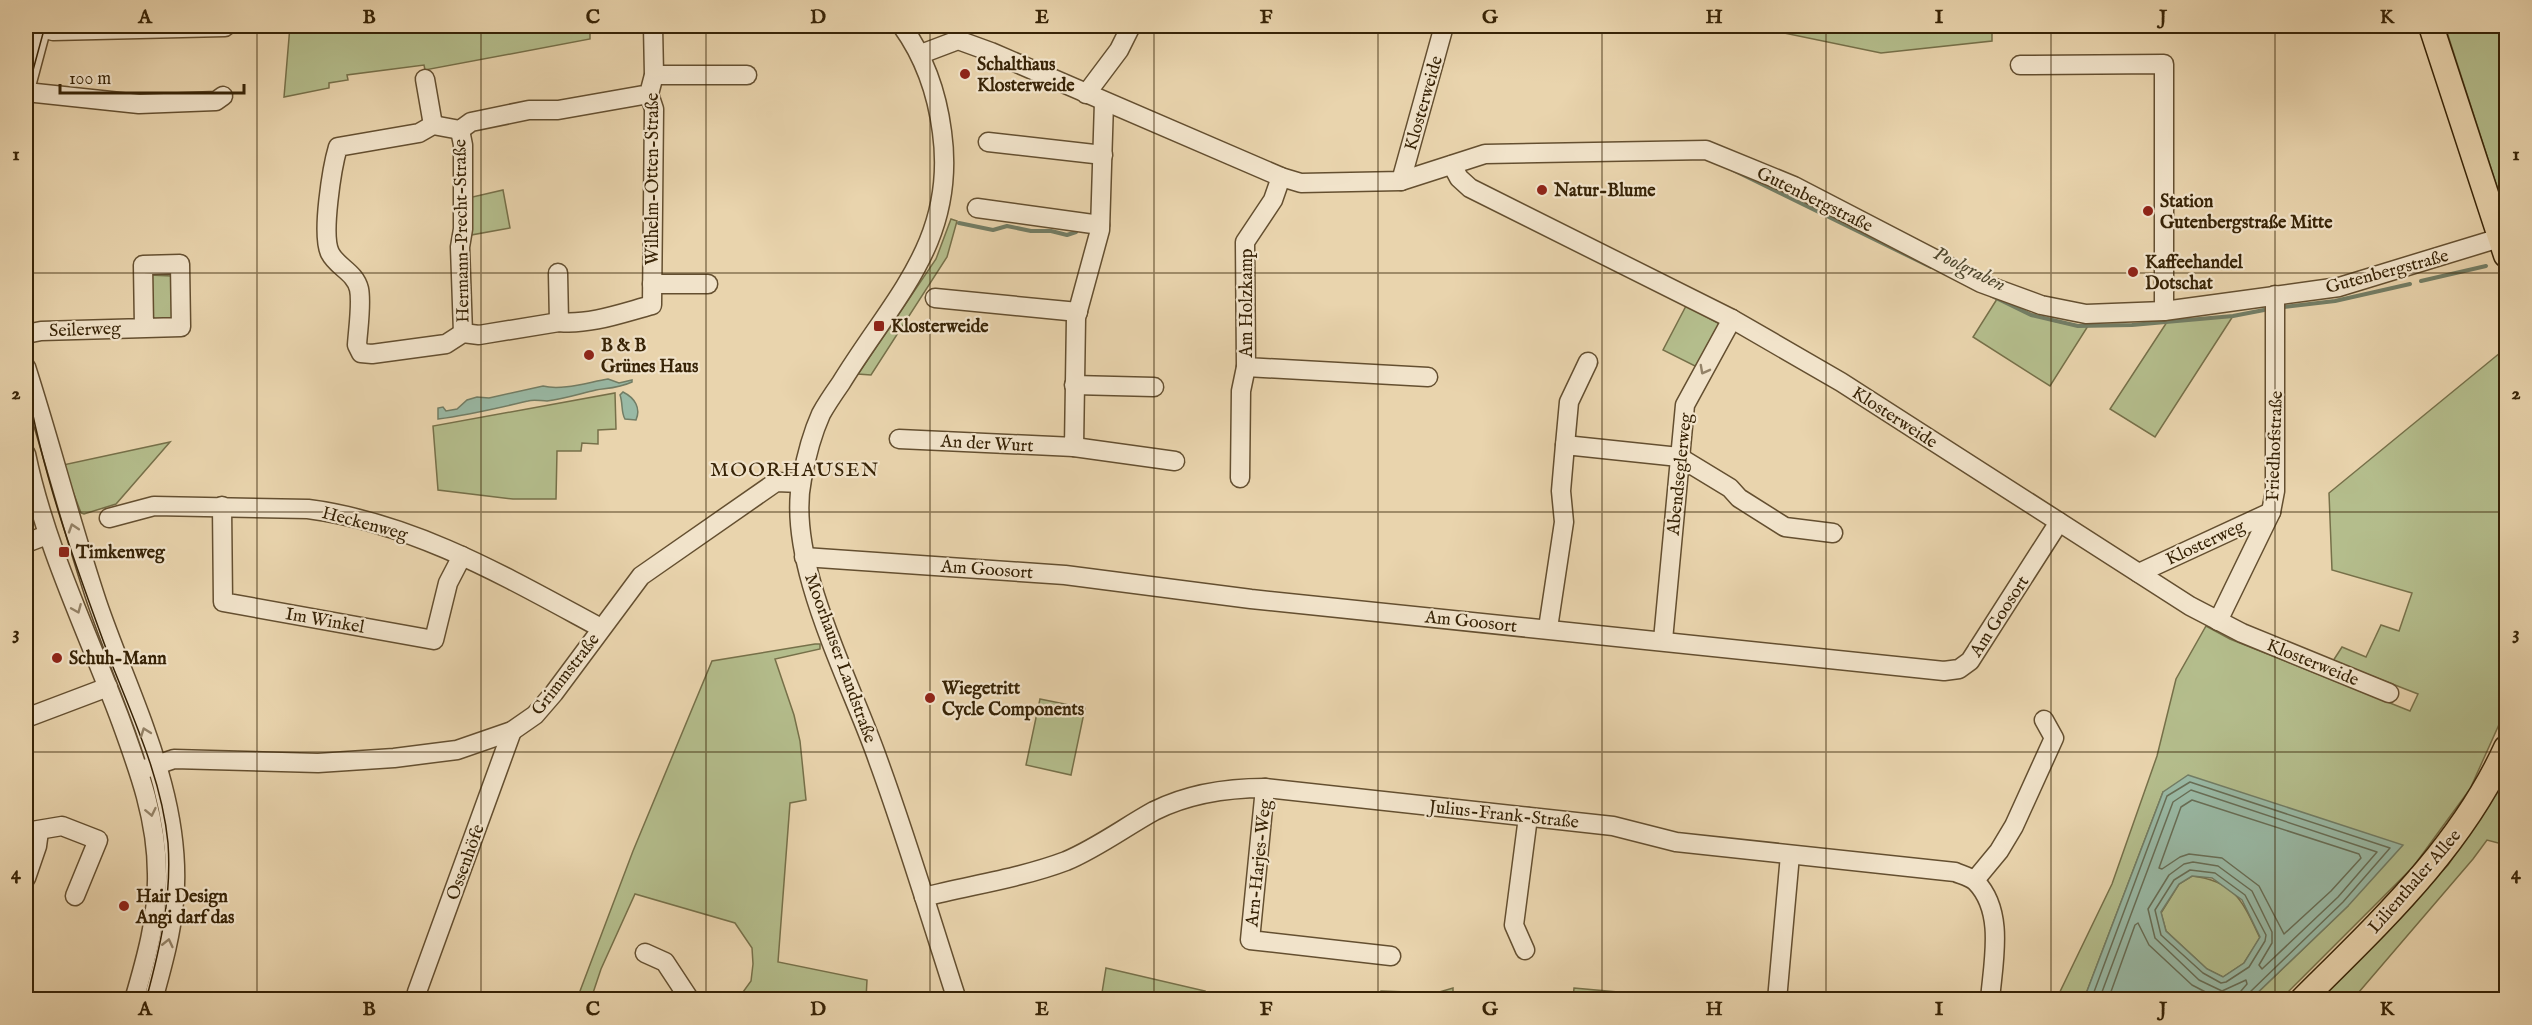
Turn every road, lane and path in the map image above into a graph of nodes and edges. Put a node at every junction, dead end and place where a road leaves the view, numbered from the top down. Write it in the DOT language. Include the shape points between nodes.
graph roads {
  1 [pos="225,26"];
  2 [pos="653,26"];
  3 [pos="902,26"];
  4 [pos="1131,26"];
  5 [pos="1444,26"];
  6 [pos="2431,26"];
  7 [pos="41,27"];
  8 [pos="149,27"];
  9 [pos="921,54"];
  10 [pos="2020,65"];
  11 [pos="654,75"];
  12 [pos="747,75"];
  13 [pos="424,79"];
  14 [pos="26,86"];
  15 [pos="26,92"];
  16 [pos="649,94"];
  17 [pos="1086,94"];
  18 [pos="223,96"];
  19 [pos="1104,102"];
  20 [pos="433,125"];
  21 [pos="460,130"];
  22 [pos="988,142"];
  23 [pos="1104,155"];
  24 [pos="1452,165"];
  25 [pos="1281,177"];
  26 [pos="1401,182"];
  27 [pos="977,208"];
  28 [pos="1101,225"];
  29 [pos="2505,243"];
  30 [pos="558,273"];
  31 [pos="652,284"];
  32 [pos="708,284"];
  33 [pos="2276,295"];
  34 [pos="935,298"];
  35 [pos="2164,310"];
  36 [pos="1078,312"];
  37 [pos="1732,319"];
  38 [pos="559,322"];
  39 [pos="144,327"];
  40 [pos="26,333"];
  41 [pos="463,333"];
  42 [pos="1588,362"];
  43 [pos="26,367"];
  44 [pos="1246,367"];
  45 [pos="1428,376"];
  46 [pos="1074,385"];
  47 [pos="1154,387"];
  48 [pos="899,439"];
  49 [pos="1565,445"];
  50 [pos="1074,447"];
  51 [pos="26,454"];
  52 [pos="1679,457"];
  53 [pos="1174,461"];
  54 [pos="1240,478"];
  55 [pos="801,483"];
  56 [pos="222,506"];
  57 [pos="2271,512"];
  58 [pos="109,518"];
  59 [pos="2059,522"];
  60 [pos="1833,533"];
  61 [pos="47,535"];
  62 [pos="26,543"];
  63 [pos="462,556"];
  64 [pos="804,557"];
  65 [pos="2139,573"];
  66 [pos="2218,621"];
  67 [pos="601,628"];
  68 [pos="1548,628"];
  69 [pos="1663,640"];
  70 [pos="108,687"];
  71 [pos="2389,693"];
  72 [pos="26,718"];
  73 [pos="2044,720"];
  74 [pos="512,731"];
  75 [pos="2506,748"];
  76 [pos="156,764"];
  77 [pos="139,771"];
  78 [pos="1265,788"];
  79 [pos="1528,817"];
  80 [pos="32,832"];
  81 [pos="1790,855"];
  82 [pos="26,878"];
  83 [pos="1975,880"];
  84 [pos="75,896"];
  85 [pos="924,897"];
  86 [pos="1525,950"];
  87 [pos="645,953"];
  88 [pos="1391,956"];
  89 [pos="417,992"];
  90 [pos="134,999"];
  91 [pos="153,999"];
  92 [pos="693,999"];
  93 [pos="703,999"];
  94 [pos="957,999"];
  95 [pos="1777,999"];
  96 [pos="1990,999"];
  97 [pos="2302,999"];
  1 -- 8 [label="street"];
  2 -- 11 [label="street, Wilhelm-Otten-Straße"];
  3 -- 9 [label="street, Moorhauser Landstraße"];
  4 -- 17 [label="street" via="1119,50"];
  5 -- 26 [label="street, Klosterweide"];
  6 -- 29 [label="main road"];
  7 -- 8 [label="street" via="53,32"];
  7 -- 14 [label="street"];
  9 -- 17 [label="street, Klosterweide" via="958,40"];
  9 -- 55 [label="street, Moorhauser Landstraße" via="938,102 946,158 942,200 919,265 821,414"];
  10 -- 35 [label="street" via="2164,64"];
  11 -- 12 [label="street, Wilhelm-Otten-Straße"];
  11 -- 16 [label="street, Wilhelm-Otten-Straße"];
  13 -- 20 [label="street"];
  15 -- 18 [label="street" via="139,104 216,101"];
  16 -- 21 [label="street" via="558,110 529,110 471,122"];
  16 -- 31 [label="street, Wilhelm-Otten-Straße" via="654,109"];
  17 -- 19 [label="street, Klosterweide"];
  19 -- 23 [label="street"];
  19 -- 25 [label="street, Klosterweide"];
  20 -- 21 [label="street"];
  20 -- 41 [label="street, Wilhelm-Otten-Straße" via="419,133 338,147 333,161 326,240 331,255 352,274 359,289 357,345 361,353 446,344"];
  21 -- 41 [label="street, Hermann-Precht-Straße"];
  22 -- 23 [label="street"];
  23 -- 28 [label="street"];
  24 -- 26 [label="street, Klosterweide"];
  24 -- 35 [label="street, Gutenbergstraße" via="1485,154 1706,150 1794,186 2009,295 2041,306 2086,314"];
  24 -- 37 [label="street, Klosterweide" via="1470,188"];
  25 -- 26 [label="street, Klosterweide" via="1301,183"];
  25 -- 44 [label="street, Am Holzkamp" via="1273,200 1245,242"];
  27 -- 28 [label="street"];
  28 -- 36 [label="street"];
  29 -- 33 [label="street, Gutenbergstraße" via="2338,287"];
  30 -- 38 [label="street"];
  31 -- 32 [label="street, Wilhelm-Otten-Straße"];
  31 -- 38 [label="street, Wilhelm-Otten-Straße" via="652,305 611,316"];
  33 -- 35 [label="street, Gutenbergstraße"];
  33 -- 57 [label="street, Friedhofstraße" via="2276,475"];
  34 -- 36 [label="street"];
  36 -- 46 [label="street"];
  37 -- 52 [label="street, Abendseglerweg, one-way" via="1685,405"];
  37 -- 59 [label="street, Klosterweide" via="1841,382"];
  38 -- 41 [label="street, Wilhelm-Otten-Straße" via="479,335"];
  39 -- 40 [label="street, Seilerweg"];
  42 -- 49 [label="street" via="1569,402"];
  76 -- 43 [label="street, one-way" via="92,585"];
  44 -- 45 [label="street, Am Holzkamp"];
  44 -- 54 [label="street, Am Holzkamp" via="1241,391"];
  46 -- 47 [label="street"];
  46 -- 50 [label="street"];
  48 -- 50 [label="street, An der Wurt"];
  49 -- 52 [label="street"];
  49 -- 68 [label="street" via="1564,522"];
  50 -- 53 [label="street, An der Wurt"];
  51 -- 61 [label="street"];
  52 -- 60 [label="street" via="1785,527"];
  52 -- 69 [label="street, Abendseglerweg"];
  55 -- 64 [label="street, Moorhauser Landstraße" via="799,515"];
  55 -- 67 [label="street, Grimmstraße" via="776,482 641,576"];
  56 -- 58 [label="street, Heckenweg" via="154,506"];
  56 -- 63 [label="street, Heckenweg" via="331,512 430,541"];
  56 -- 63 [label="street, Im Winkel" via="223,602 434,640 448,583"];
  57 -- 65 [label="street, Klosterweg"];
  57 -- 66 [label="street, Friedhofstraße"];
  59 -- 65 [label="street, Klosterweide"];
  59 -- 69 [label="street, Am Goosort" via="1980,648 1959,669 1944,671"];
  61 -- 62 [label="street"];
  61 -- 70 [label="street, one-way"];
  63 -- 67 [label="street, Heckenweg"];
  64 -- 68 [label="street, Am Goosort" via="1065,575 1251,599"];
  64 -- 85 [label="street, Moorhauser Landstraße" via="834,648 879,760"];
  65 -- 66 [label="street, Klosterweide"];
  66 -- 71 [label="street, Klosterweide"];
  67 -- 74 [label="street, Grimmstraße" via="536,715"];
  68 -- 69 [label="street, Am Goosort"];
  70 -- 72 [label="street"];
  70 -- 77 [label="street"];
  73 -- 83 [label="street" via="2054,738 2014,826"];
  74 -- 76 [label="street, Grimmstraße" via="457,750 394,758 318,763 174,759"];
  74 -- 89 [label="street, Ossenhöfe"];
  75 -- 97 [label="main road, Lilienthaler Allee" via="2475,806 2439,856 2388,914"];
  76 -- 77 [label="street, Grimmstraße"];
  91 -- 76 [label="street, one-way" via="170,933 175,884 171,821"];
  77 -- 90 [label="street, one-way" via="152,815 158,876 153,927"];
  78 -- 79 [label="street, Julius-Frank-Straße"];
  78 -- 85 [label="street, Julius-Frank-Straße" via="1202,794 1156,810 1068,860"];
  78 -- 88 [label="street, Arn-Harjes-Weg" via="1250,940"];
  79 -- 81 [label="street, Julius-Frank-Straße" via="1613,826 1676,842"];
  79 -- 86 [label="street" via="1514,925"];
  80 -- 82 [label="street" via="37,846"];
  80 -- 84 [label="street" via="62,825 98,840"];
  81 -- 83 [label="street, Julius-Frank-Straße" via="1955,872"];
  81 -- 95 [label="street"];
  83 -- 96 [label="street" via="1990,901 1994,918"];
  85 -- 94 [label="street, Moorhauser Landstraße"];
  87 -- 92 [label="street" via="665,962"];
  92 -- 93 [label="street"];
}
